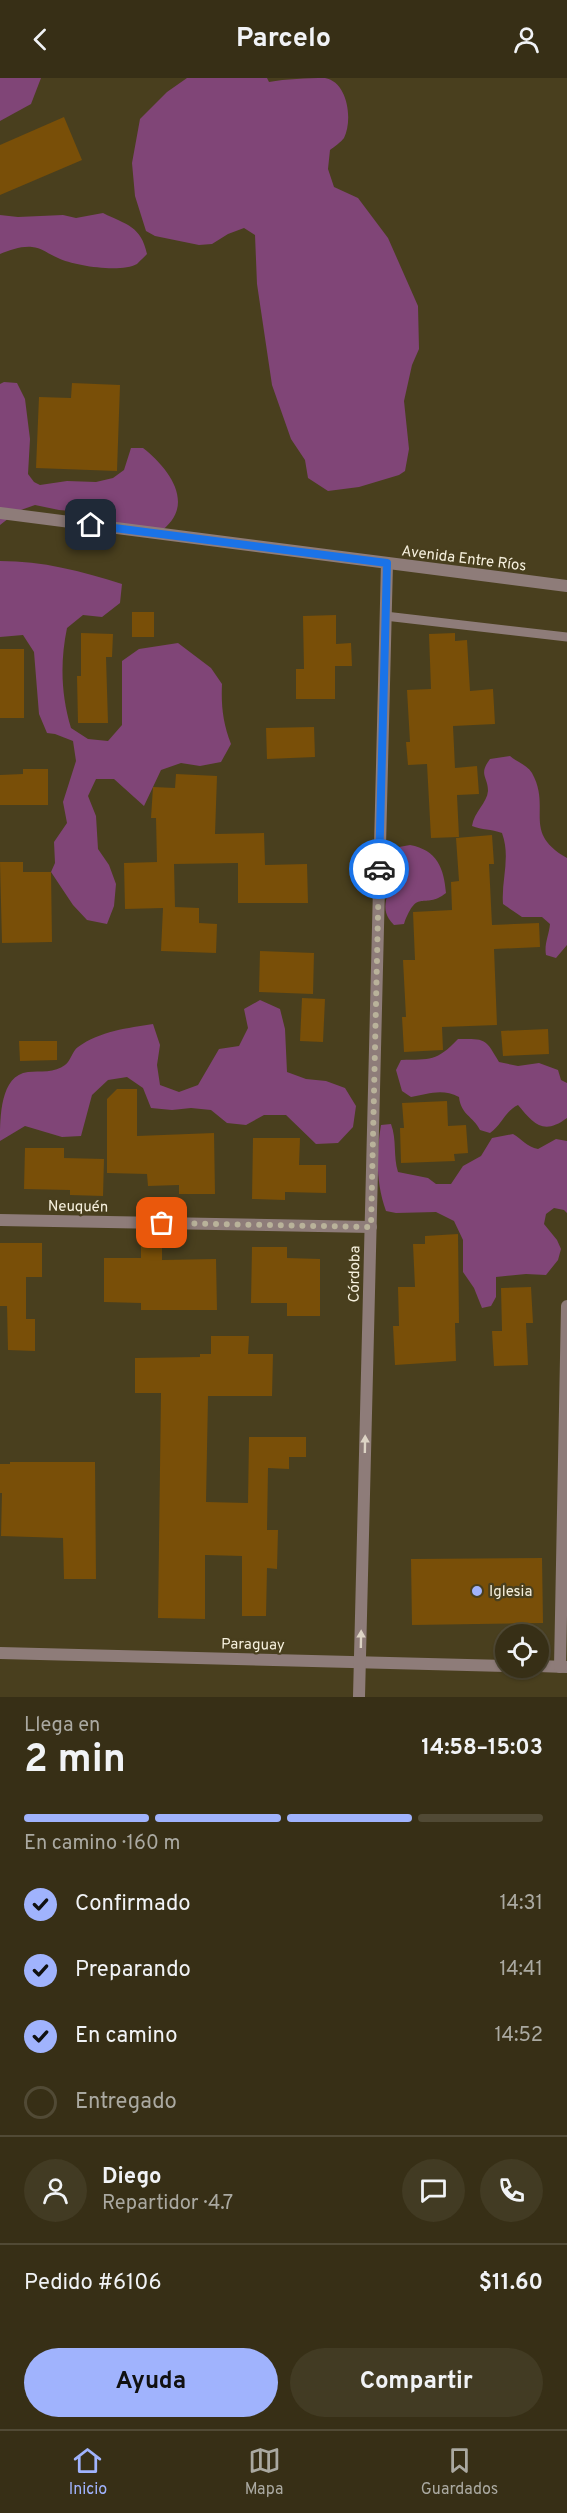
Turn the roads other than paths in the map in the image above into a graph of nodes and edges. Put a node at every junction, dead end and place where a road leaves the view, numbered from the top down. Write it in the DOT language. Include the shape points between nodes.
graph roads {
  1 [pos="0,513"];
  2 [pos="387,563"];
  3 [pos="567,586"];
  4 [pos="385,616"];
  5 [pos="567,637"];
  6 [pos="0,1220"];
  7 [pos="371,1227"];
  8 [pos="567,1306"];
  9 [pos="0,1653"];
  10 [pos="360,1662"];
  11 [pos="495,1666"];
  12 [pos="563,1667"];
  13 [pos="359,1697"];
  1 -- 2 [label="street, Avenida Entre Ríos"];
  2 -- 3 [label="street, Avenida Entre Ríos"];
  2 -- 4 [label="street, Córdoba"];
  4 -- 5 [label="lane"];
  4 -- 7 [label="street, Córdoba"];
  6 -- 7 [label="street, Neuquén"];
  10 -- 7 [label="street, Córdoba, one-way"];
  8 -- 12 [label="street"];
  9 -- 10 [label="street, Paraguay"];
  10 -- 11 [label="street, Paraguay"];
  10 -- 13 [label="street, Córdoba"];
}
